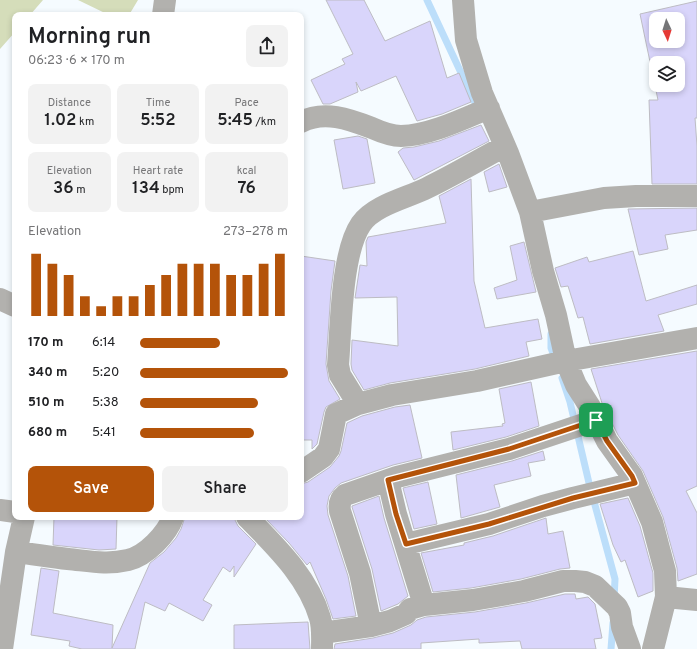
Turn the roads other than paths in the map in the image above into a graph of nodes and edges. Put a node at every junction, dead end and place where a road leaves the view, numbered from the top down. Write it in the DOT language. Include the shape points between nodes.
graph roads {
  1 [pos="166,0"];
  2 [pos="463,0"];
  3 [pos="164,12"];
  4 [pos="489,108"];
  5 [pos="304,121"];
  6 [pos="505,146"];
  7 [pos="697,196"];
  8 [pos="530,212"];
  9 [pos="0,299"];
  10 [pos="12,305"];
  11 [pos="697,338"];
  12 [pos="566,361"];
  13 [pos="358,404"];
  14 [pos="596,420"];
  15 [pos="304,470"];
  16 [pos="388,480"];
  17 [pos="635,483"];
  18 [pos="0,510"];
  19 [pos="12,512"];
  20 [pos="23,520"];
  21 [pos="172,520"];
  22 [pos="250,520"];
  23 [pos="406,544"];
  24 [pos="16,552"];
  25 [pos="666,597"];
  26 [pos="697,600"];
  27 [pos="424,605"];
  28 [pos="371,626"];
  29 [pos="322,641"];
  30 [pos="2,649"];
  31 [pos="630,649"];
  32 [pos="653,649"];
  1 -- 3 [label="street"];
  2 -- 4 [label="street" via="466,40"];
  4 -- 5 [label="street" via="414,135 400,136 386,134 332,116 315,116"];
  4 -- 6 [label="street"];
  6 -- 8 [label="street"];
  6 -- 13 [label="street" via="416,194 373,212 361,224 353,241 345,276 338,365 340,375"];
  7 -- 8 [label="street" via="604,198"];
  8 -- 12 [label="street"];
  9 -- 10 [label="street"];
  11 -- 12 [label="street"];
  12 -- 13 [label="street"];
  12 -- 14 [label="street"];
  13 -- 15 [label="street" via="336,414 329,449 323,457"];
  14 -- 16 [label="street" via="509,449"];
  14 -- 17 [label="street"];
  16 -- 23 [label="street"];
  16 -- 28 [label="street" via="345,495 339,507 360,573"];
  17 -- 23 [label="street" via="573,498 489,524"];
  17 -- 25 [label="street" via="652,522 665,570"];
  18 -- 19 [label="street"];
  20 -- 24 [label="street"];
  21 -- 24 [label="street" via="156,543 130,560 105,564"];
  22 -- 29 [label="street" via="298,573 320,618"];
  23 -- 27 [label="street"];
  24 -- 30 [label="street"];
  25 -- 26 [label="street"];
  25 -- 32 [label="street"];
  27 -- 28 [label="street" via="410,609 406,614 390,621"];
  27 -- 31 [label="street" via="473,600 563,581 585,582 595,586 617,607"];
  28 -- 29 [label="street"];
}
